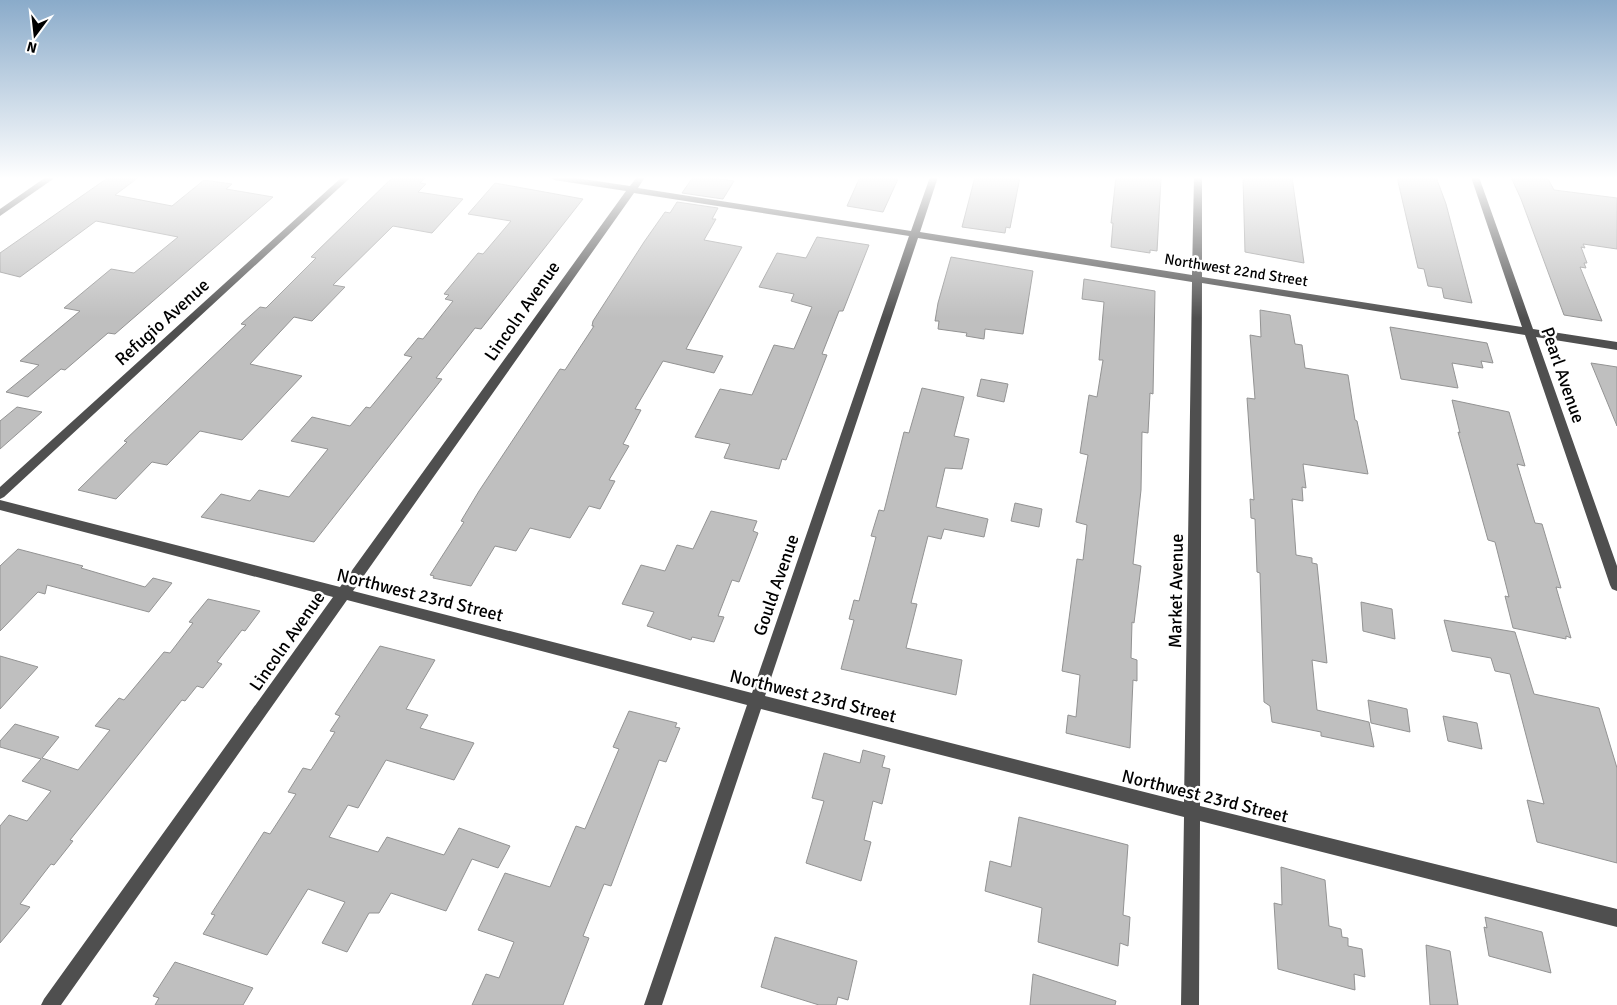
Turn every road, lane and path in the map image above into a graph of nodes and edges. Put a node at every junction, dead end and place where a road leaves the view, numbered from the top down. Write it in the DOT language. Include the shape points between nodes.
graph roads {
  1 [pos="296,224"];
  2 [pos="608,224"];
  3 [pos="849,224"];
  4 [pos="918,224"];
  5 [pos="1198,224"];
  6 [pos="1491,224"];
  7 [pos="914,234"];
  8 [pos="1198,279"];
  9 [pos="1529,331"];
  10 [pos="1617,346"];
  11 [pos="0,494"];
  12 [pos="0,505"];
  13 [pos="1617,585"];
  14 [pos="343,594"];
  15 [pos="757,701"];
  16 [pos="1192,812"];
  17 [pos="1617,918"];
  18 [pos="50,1005"];
  19 [pos="653,1005"];
  20 [pos="1190,1005"];
  1 -- 11 [label="street, Refugio Avenue"];
  2 -- 14 [label="street, Lincoln Avenue"];
  3 -- 7 [label="street, Northwest 22nd Street"];
  4 -- 7 [label="street, Gould Avenue"];
  5 -- 8 [label="street, Market Avenue"];
  6 -- 9 [label="street, Pearl Avenue"];
  7 -- 8 [label="street, Northwest 22nd Street"];
  7 -- 15 [label="street, Gould Avenue"];
  8 -- 9 [label="street, Northwest 22nd Street"];
  8 -- 16 [label="street, Market Avenue"];
  9 -- 10 [label="street, Northwest 22nd Street"];
  9 -- 13 [label="street, Pearl Avenue"];
  12 -- 14 [label="street, Northwest 23rd Street"];
  14 -- 15 [label="street, Northwest 23rd Street"];
  14 -- 18 [label="street, Lincoln Avenue"];
  15 -- 16 [label="street, Northwest 23rd Street"];
  15 -- 19 [label="street, Gould Avenue"];
  16 -- 17 [label="street, Northwest 23rd Street"];
  16 -- 20 [label="street, Market Avenue"];
}
